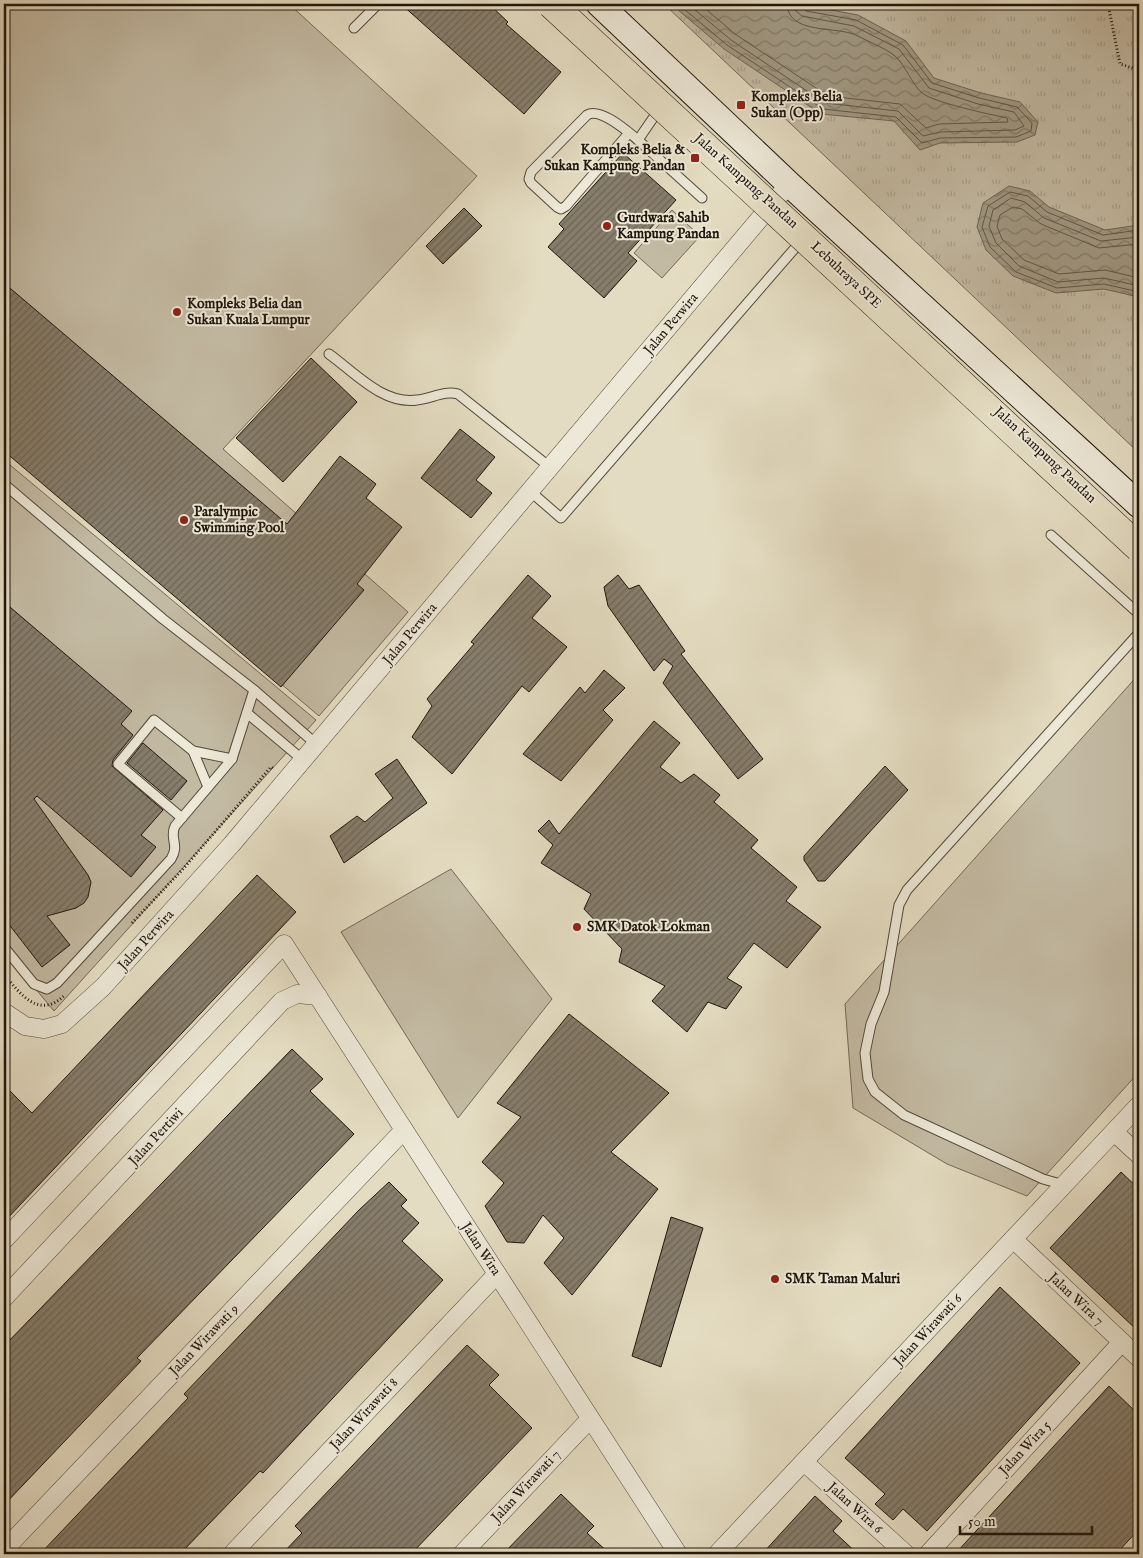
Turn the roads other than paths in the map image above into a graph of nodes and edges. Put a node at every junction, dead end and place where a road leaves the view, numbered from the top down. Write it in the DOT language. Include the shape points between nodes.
graph roads {
  1 [pos="378,4"];
  2 [pos="551,4"];
  3 [pos="579,4"];
  4 [pos="599,4"];
  5 [pos="354,28"];
  6 [pos="662,106"];
  7 [pos="629,133"];
  8 [pos="638,140"];
  9 [pos="789,184"];
  10 [pos="702,198"];
  11 [pos="772,203"];
  12 [pos="806,236"];
  13 [pos="329,354"];
  14 [pos="551,468"];
  15 [pos="4,484"];
  16 [pos="531,492"];
  17 [pos="1139,505"];
  18 [pos="1139,526"];
  19 [pos="1051,535"];
  20 [pos="1139,543"];
  21 [pos="1139,548"];
  22 [pos="1139,614"];
  23 [pos="1139,633"];
  24 [pos="254,690"];
  25 [pos="247,713"];
  26 [pos="316,744"];
  27 [pos="193,751"];
  28 [pos="232,759"];
  29 [pos="303,760"];
  30 [pos="208,787"];
  31 [pos="182,818"];
  32 [pos="4,947"];
  33 [pos="318,996"];
  34 [pos="4,1012"];
  35 [pos="1139,1105"];
  36 [pos="404,1130"];
  37 [pos="1114,1132"];
  38 [pos="1139,1155"];
  39 [pos="1064,1185"];
  40 [pos="1013,1239"];
  41 [pos="4,1240"];
  42 [pos="497,1274"];
  43 [pos="4,1298"];
  44 [pos="1122,1342"];
  45 [pos="1139,1358"];
  46 [pos="590,1419"];
  47 [pos="804,1462"];
  48 [pos="4,1550"];
  49 [pos="232,1554"];
  50 [pos="462,1554"];
  51 [pos="678,1554"];
  52 [pos="717,1554"];
  53 [pos="906,1554"];
  54 [pos="928,1554"];
  1 -- 5 [label="lane"];
  2 -- 6 [label="street, Jalan Kampung Pandan"];
  2 -- 21 [label="highway, Lebuhraya SPE, bridge"];
  3 -- 18 [label="highway, Lebuhraya SPE"];
  4 -- 9 [label="street, Jalan Kampung Pandan"];
  6 -- 8 [label="lane"];
  6 -- 11 [label="street, Jalan Kampung Pandan"];
  7 -- 7 [label="lane" via="566,206 556,207 529,179 531,172 592,112 599,112"];
  7 -- 8 [label="lane"];
  8 -- 10 [label="lane"];
  9 -- 11 [label="street, Jalan Perwira"];
  9 -- 17 [label="street, Jalan Kampung Pandan"];
  11 -- 12 [label="street, Jalan Kampung Pandan"];
  11 -- 14 [label="street, Jalan Perwira"];
  12 -- 16 [label="lane" via="561,518"];
  12 -- 20 [label="street, Jalan Kampung Pandan"];
  13 -- 14 [label="lane" via="394,399 418,400 450,392 458,394"];
  14 -- 16 [label="street, Jalan Perwira"];
  15 -- 24 [label="lane"];
  16 -- 26 [label="street, Jalan Perwira"];
  19 -- 22 [label="lane"];
  23 -- 39 [label="lane" via="906,890 900,905 884,992 871,1024 865,1053 868,1079 876,1092 904,1115 1043,1179"];
  24 -- 25 [label="lane"];
  24 -- 26 [label="lane"];
  25 -- 28 [label="lane"];
  25 -- 29 [label="lane"];
  26 -- 29 [label="street, Jalan Perwira"];
  27 -- 28 [label="lane"];
  27 -- 30 [label="lane"];
  27 -- 31 [label="lane" via="154,720 118,764"];
  28 -- 30 [label="lane"];
  29 -- 34 [label="street, Jalan Perwira" via="184,899 73,1016 62,1024 44,1029 25,1026"];
  30 -- 31 [label="lane"];
  31 -- 32 [label="lane" via="173,831 176,848 171,859 52,987 47,989 34,984"];
  33 -- 36 [label="street, Jalan Wira"];
  33 -- 41 [label="street, Jalan Wira" via="284,944"];
  33 -- 43 [label="street, Jalan Pertiwi" via="297,994 282,1002"];
  35 -- 37 [label="street, Jalan Wirawati 6"];
  36 -- 42 [label="street, Jalan Wira"];
  36 -- 48 [label="street, Jalan Wirawati 9"];
  37 -- 38 [label="street"];
  37 -- 39 [label="street, Jalan Wirawati 6"];
  39 -- 40 [label="street, Jalan Wirawati 6"];
  40 -- 44 [label="street, Jalan Wira 7"];
  40 -- 47 [label="street, Jalan Wirawati 6"];
  42 -- 46 [label="street, Jalan Wira"];
  42 -- 49 [label="street, Jalan Wirawati 8"];
  44 -- 45 [label="street, Jalan Wira 7"];
  44 -- 54 [label="street, Jalan Wira 5"];
  46 -- 50 [label="street, Jalan Wirawati 7"];
  46 -- 51 [label="street, Jalan Wira"];
  47 -- 52 [label="street, Jalan Wirawati 6"];
  47 -- 53 [label="street, Jalan Wira 6"];
}
